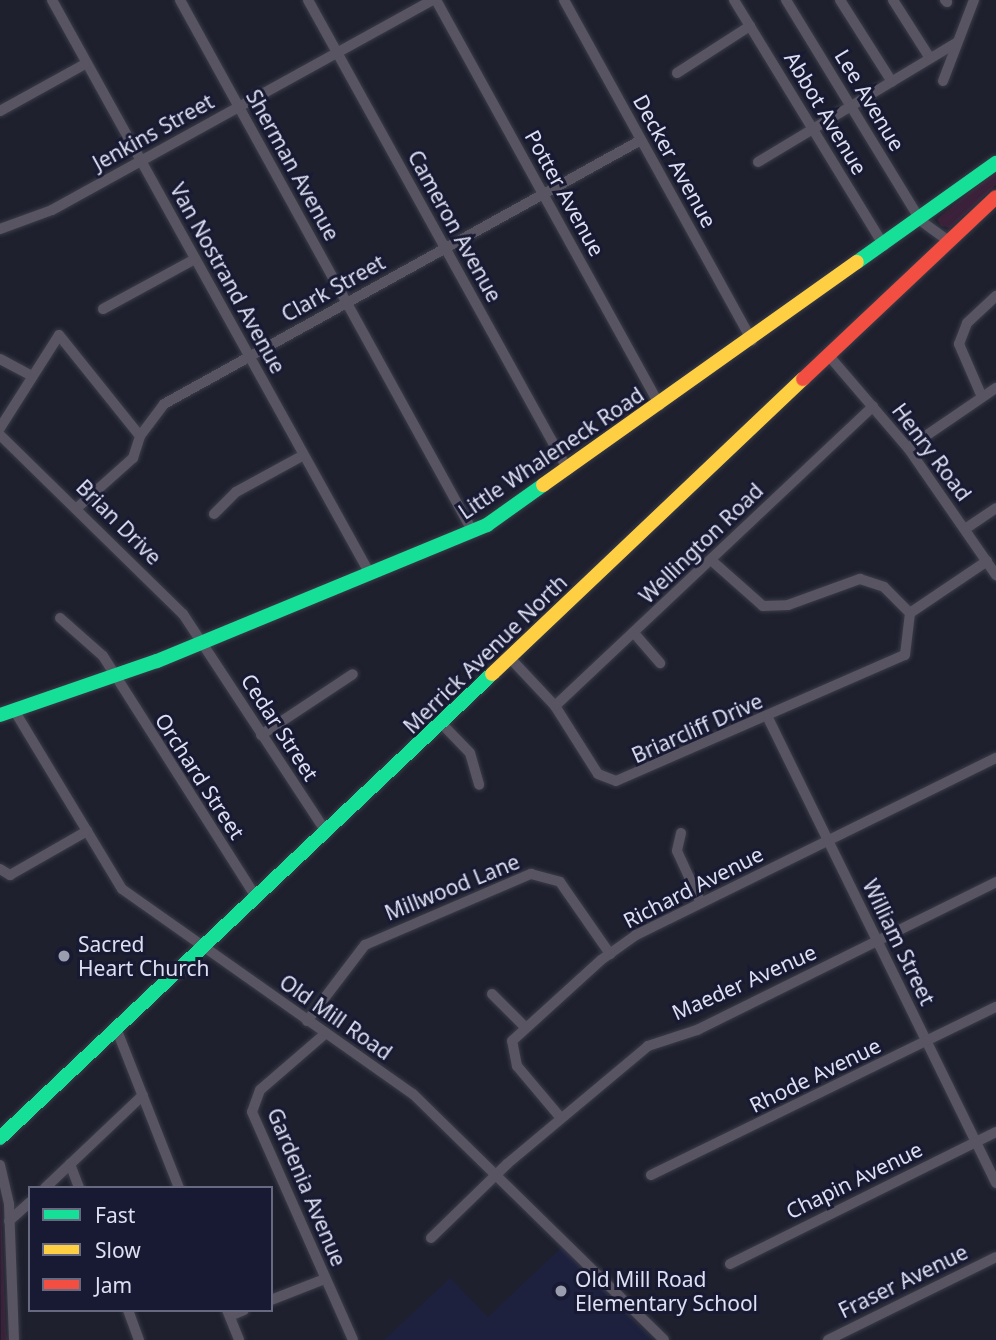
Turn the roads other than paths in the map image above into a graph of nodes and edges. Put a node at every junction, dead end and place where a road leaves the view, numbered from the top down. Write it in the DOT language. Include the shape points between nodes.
graph roads {
  1 [pos="52,0"];
  2 [pos="180,0"];
  3 [pos="308,0"];
  4 [pos="434,0"];
  5 [pos="564,0"];
  6 [pos="734,0"];
  7 [pos="786,0"];
  8 [pos="840,0"];
  9 [pos="894,0"];
  10 [pos="974,0"];
  11 [pos="750,26"];
  12 [pos="956,43"];
  13 [pos="337,52"];
  14 [pos="930,58"];
  15 [pos="87,63"];
  16 [pos="677,72"];
  17 [pos="943,80"];
  18 [pos="892,82"];
  19 [pos="239,107"];
  20 [pos="851,107"];
  21 [pos="0,111"];
  22 [pos="813,130"];
  23 [pos="641,140"];
  24 [pos="141,161"];
  25 [pos="758,162"];
  26 [pos="996,163"];
  27 [pos="543,194"];
  28 [pos="996,197"];
  29 [pos="921,221"];
  30 [pos="0,229"];
  31 [pos="950,242"];
  32 [pos="884,247"];
  33 [pos="445,248"];
  34 [pos="195,259"];
  35 [pos="996,296"];
  36 [pos="347,303"];
  37 [pos="103,309"];
  38 [pos="752,341"];
  39 [pos="250,357"];
  40 [pos="830,357"];
  41 [pos="0,359"];
  42 [pos="32,376"];
  43 [pos="996,388"];
  44 [pos="982,397"];
  45 [pos="660,405"];
  46 [pos="873,407"];
  47 [pos="0,428"];
  48 [pos="0,435"];
  49 [pos="140,436"];
  50 [pos="908,448"];
  51 [pos="304,455"];
  52 [pos="568,470"];
  53 [pos="78,507"];
  54 [pos="996,508"];
  55 [pos="214,514"];
  56 [pos="965,529"];
  57 [pos="473,532"];
  58 [pos="710,560"];
  59 [pos="987,561"];
  60 [pos="370,574"];
  61 [pos="996,575"];
  62 [pos="910,613"];
  63 [pos="60,618"];
  64 [pos="634,633"];
  65 [pos="202,643"];
  66 [pos="510,658"];
  67 [pos="660,663"];
  68 [pos="353,674"];
  69 [pos="113,676"];
  70 [pos="555,706"];
  71 [pos="4,712"];
  72 [pos="768,718"];
  73 [pos="442,724"];
  74 [pos="261,735"];
  75 [pos="996,758"];
  76 [pos="479,785"];
  77 [pos="87,831"];
  78 [pos="326,832"];
  79 [pos="681,833"];
  80 [pos="827,841"];
  81 [pos="0,869"];
  82 [pos="996,883"];
  83 [pos="256,897"];
  84 [pos="701,903"];
  85 [pos="877,941"];
  86 [pos="202,948"];
  87 [pos="610,954"];
  88 [pos="492,994"];
  89 [pos="996,1007"];
  90 [pos="307,1021"];
  91 [pos="523,1026"];
  92 [pos="116,1028"];
  93 [pos="326,1034"];
  94 [pos="926,1041"];
  95 [pos="143,1095"];
  96 [pos="560,1117"];
  97 [pos="996,1132"];
  98 [pos="0,1138"];
  99 [pos="976,1142"];
  100 [pos="70,1164"];
  101 [pos="0,1165"];
  102 [pos="496,1175"];
  103 [pos="650,1175"];
  104 [pos="996,1183"];
  105 [pos="47,1186"];
  106 [pos="78,1186"];
  107 [pos="178,1186"];
  108 [pos="28,1204"];
  109 [pos="9,1221"];
  110 [pos="431,1238"];
  111 [pos="996,1257"];
  112 [pos="730,1264"];
  113 [pos="325,1279"];
  114 [pos="273,1299"];
  115 [pos="129,1312"];
  116 [pos="228,1313"];
  117 [pos="15,1340"];
  118 [pos="139,1340"];
  119 [pos="239,1340"];
  120 [pos="353,1340"];
  121 [pos="664,1340"];
  122 [pos="828,1340"];
  1 -- 15 [label="street, Van Nostrand Avenue"];
  2 -- 19 [label="street, Sherman Avenue"];
  3 -- 13 [label="street, Cameron Avenue"];
  4 -- 13 [label="street, Jenkins Street"];
  4 -- 27 [label="street, Potter Avenue"];
  5 -- 23 [label="street, Decker Avenue"];
  6 -- 11 [label="street, Abbot Avenue"];
  7 -- 20 [label="street, Lee Avenue"];
  8 -- 18 [label="street"];
  9 -- 14 [label="street"];
  10 -- 12 [label="street"];
  11 -- 16 [label="street"];
  11 -- 22 [label="street, Abbot Avenue"];
  12 -- 14 [label="street"];
  12 -- 17 [label="street"];
  13 -- 19 [label="street, Jenkins Street"];
  13 -- 33 [label="street, Cameron Avenue"];
  14 -- 18 [label="street"];
  15 -- 21 [label="street"];
  15 -- 24 [label="street, Van Nostrand Avenue"];
  18 -- 20 [label="street"];
  19 -- 24 [label="street, Jenkins Street"];
  19 -- 36 [label="street, Sherman Avenue"];
  20 -- 22 [label="street"];
  20 -- 29 [label="street, Lee Avenue"];
  22 -- 25 [label="street"];
  22 -- 32 [label="street, Abbot Avenue"];
  23 -- 27 [label="street, Clark Street"];
  23 -- 38 [label="street, Decker Avenue"];
  24 -- 30 [label="street, Jenkins Street" via="27,223"];
  24 -- 34 [label="street, Van Nostrand Avenue"];
  26 -- 29 [label="main road, Little Whaleneck Road"];
  27 -- 33 [label="street, Clark Street"];
  27 -- 45 [label="street, Potter Avenue"];
  28 -- 31 [label="main road, Merrick Avenue North"];
  29 -- 31 [label="street"];
  29 -- 32 [label="main road, Little Whaleneck Road"];
  31 -- 40 [label="main road, Merrick Avenue North"];
  32 -- 38 [label="main road, Little Whaleneck Road"];
  33 -- 36 [label="street, Clark Street"];
  33 -- 52 [label="street, Cameron Avenue"];
  34 -- 37 [label="street"];
  34 -- 39 [label="street, Van Nostrand Avenue"];
  35 -- 44 [label="street" via="967,323 959,344"];
  36 -- 39 [label="street, Clark Street"];
  36 -- 57 [label="street, Sherman Avenue"];
  38 -- 45 [label="main road, Little Whaleneck Road"];
  39 -- 49 [label="street, Clark Street" via="164,404"];
  39 -- 51 [label="street, Van Nostrand Avenue"];
  40 -- 46 [label="street, Henry Road"];
  40 -- 66 [label="main road, Merrick Avenue North"];
  41 -- 42 [label="street"];
  42 -- 47 [label="street"];
  42 -- 49 [label="street" via="55,335 64,337"];
  43 -- 44 [label="street"];
  44 -- 50 [label="street"];
  45 -- 52 [label="main road, Little Whaleneck Road"];
  46 -- 50 [label="street, Henry Road"];
  46 -- 58 [label="street, Wellington Road"];
  48 -- 53 [label="street, Brian Drive"];
  49 -- 53 [label="street, Clark Street" via="134,458"];
  50 -- 56 [label="street, Henry Road"];
  51 -- 55 [label="street" via="236,492"];
  51 -- 60 [label="street, Van Nostrand Avenue"];
  52 -- 57 [label="main road, Little Whaleneck Road"];
  53 -- 65 [label="street, Brian Drive" via="183,614"];
  54 -- 56 [label="street"];
  56 -- 59 [label="street, Henry Road"];
  57 -- 60 [label="main road, Little Whaleneck Road"];
  58 -- 62 [label="street" via="763,606 788,606 860,579 884,587"];
  58 -- 64 [label="street, Wellington Road"];
  59 -- 61 [label="street, Henry Road"];
  59 -- 62 [label="street"];
  60 -- 65 [label="main road, Little Whaleneck Road"];
  62 -- 72 [label="street, Briarcliff Drive" via="905,655"];
  63 -- 69 [label="street, Orchard Street" via="96,648"];
  64 -- 67 [label="street"];
  64 -- 70 [label="street, Wellington Road"];
  65 -- 69 [label="main road, Little Whaleneck Road"];
  65 -- 74 [label="street, Cedar Street"];
  66 -- 70 [label="street, Briarcliff Drive"];
  66 -- 73 [label="main road, Merrick Avenue North"];
  68 -- 74 [label="street"];
  69 -- 71 [label="main road, Little Whaleneck Road"];
  69 -- 83 [label="street, Orchard Street"];
  70 -- 72 [label="street, Briarcliff Drive" via="598,774 616,781"];
  71 -- 77 [label="street, Old Mill Road"];
  72 -- 80 [label="street, William Street"];
  73 -- 76 [label="street" via="470,753"];
  73 -- 78 [label="main road, Merrick Avenue North"];
  74 -- 78 [label="street, Cedar Street"];
  75 -- 80 [label="street, Richard Avenue"];
  77 -- 81 [label="street" via="10,875"];
  77 -- 86 [label="street, Old Mill Road" via="122,889"];
  78 -- 83 [label="main road, Merrick Avenue North"];
  79 -- 84 [label="street" via="677,851"];
  80 -- 84 [label="street, Richard Avenue"];
  80 -- 85 [label="street, William Street"];
  82 -- 85 [label="street, Maeder Avenue"];
  83 -- 86 [label="main road, Merrick Avenue North"];
  84 -- 87 [label="street, Richard Avenue"];
  85 -- 94 [label="street, William Street"];
  85 -- 96 [label="street, Maeder Avenue" via="697,1030 648,1045"];
  86 -- 90 [label="street, Old Mill Road"];
  86 -- 92 [label="main road, Merrick Avenue North"];
  87 -- 90 [label="street, Millwood Lane" via="560,882 531,874 365,945"];
  87 -- 91 [label="street, Richard Avenue"];
  88 -- 91 [label="street"];
  89 -- 94 [label="street, Rhode Avenue"];
  90 -- 93 [label="street, Old Mill Road"];
  91 -- 96 [label="street" via="512,1041 514,1060"];
  92 -- 95 [label="street"];
  92 -- 98 [label="main road, Merrick Avenue North"];
  93 -- 102 [label="street, Old Mill Road" via="413,1094"];
  93 -- 113 [label="street, Gardenia Avenue" via="260,1090 252,1112"];
  94 -- 99 [label="street, William Street"];
  94 -- 103 [label="street, Rhode Avenue"];
  95 -- 100 [label="street"];
  95 -- 107 [label="street"];
  96 -- 102 [label="street, Maeder Avenue"];
  97 -- 99 [label="street, Chapin Avenue"];
  99 -- 104 [label="street, William Street"];
  99 -- 112 [label="street, Chapin Avenue"];
  100 -- 105 [label="street"];
  100 -- 106 [label="street"];
  101 -- 109 [label="street"];
  102 -- 110 [label="street, Maeder Avenue"];
  102 -- 121 [label="street, Old Mill Road"];
  108 -- 109 [label="street"];
  109 -- 117 [label="street"];
  111 -- 122 [label="street, Fraser Avenue"];
  113 -- 114 [label="street"];
  113 -- 120 [label="street, Gardenia Avenue"];
  115 -- 118 [label="street"];
  116 -- 119 [label="street"];
}
